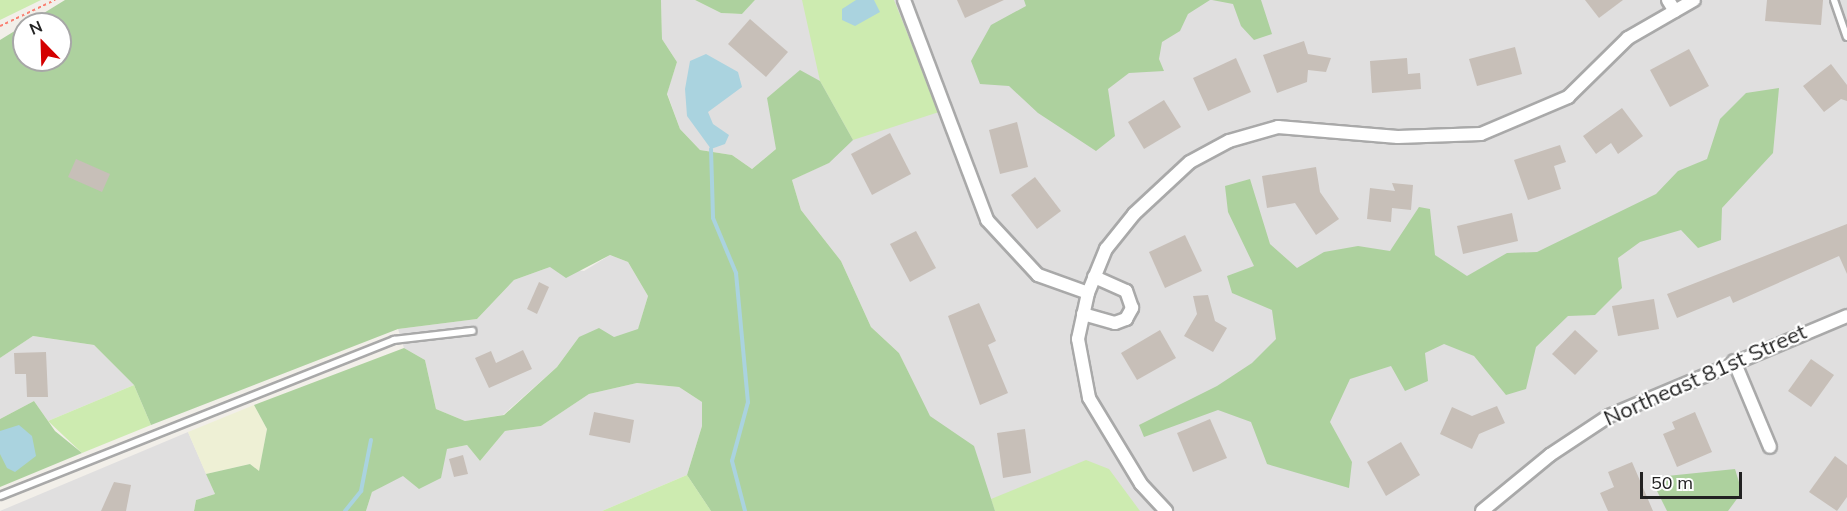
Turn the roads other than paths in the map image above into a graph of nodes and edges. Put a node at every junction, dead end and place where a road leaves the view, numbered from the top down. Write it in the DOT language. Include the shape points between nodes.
graph roads {
  1 [pos="904,0"];
  2 [pos="1668,0"];
  3 [pos="1694,0"];
  4 [pos="1834,0"];
  5 [pos="1675,11"];
  6 [pos="1847,37"];
  7 [pos="1095,277"];
  8 [pos="1088,293"];
  9 [pos="1083,314"];
  10 [pos="1847,316"];
  11 [pos="472,331"];
  12 [pos="1734,361"];
  13 [pos="1770,447"];
  14 [pos="0,496"];
  15 [pos="1166,511"];
  16 [pos="1482,511"];
  1 -- 8 [label="street" via="987,220 1038,275"];
  2 -- 5 [label="street"];
  3 -- 5 [label="street"];
  4 -- 6 [label="lane"];
  5 -- 7 [label="street" via="1628,38 1568,96 1480,134 1398,137 1278,127 1229,141 1190,162 1134,213 1106,249"];
  7 -- 8 [label="street"];
  7 -- 9 [label="street" via="1126,291 1132,308 1126,319 1115,323"];
  8 -- 9 [label="street"];
  9 -- 15 [label="street" via="1078,339 1089,398 1141,484"];
  10 -- 12 [label="street, Northeast 81st Street"];
  11 -- 14 [label="lane" via="394,340"];
  12 -- 13 [label="street"];
  12 -- 16 [label="street, Northeast 81st Street" via="1609,416 1550,455"];
}
